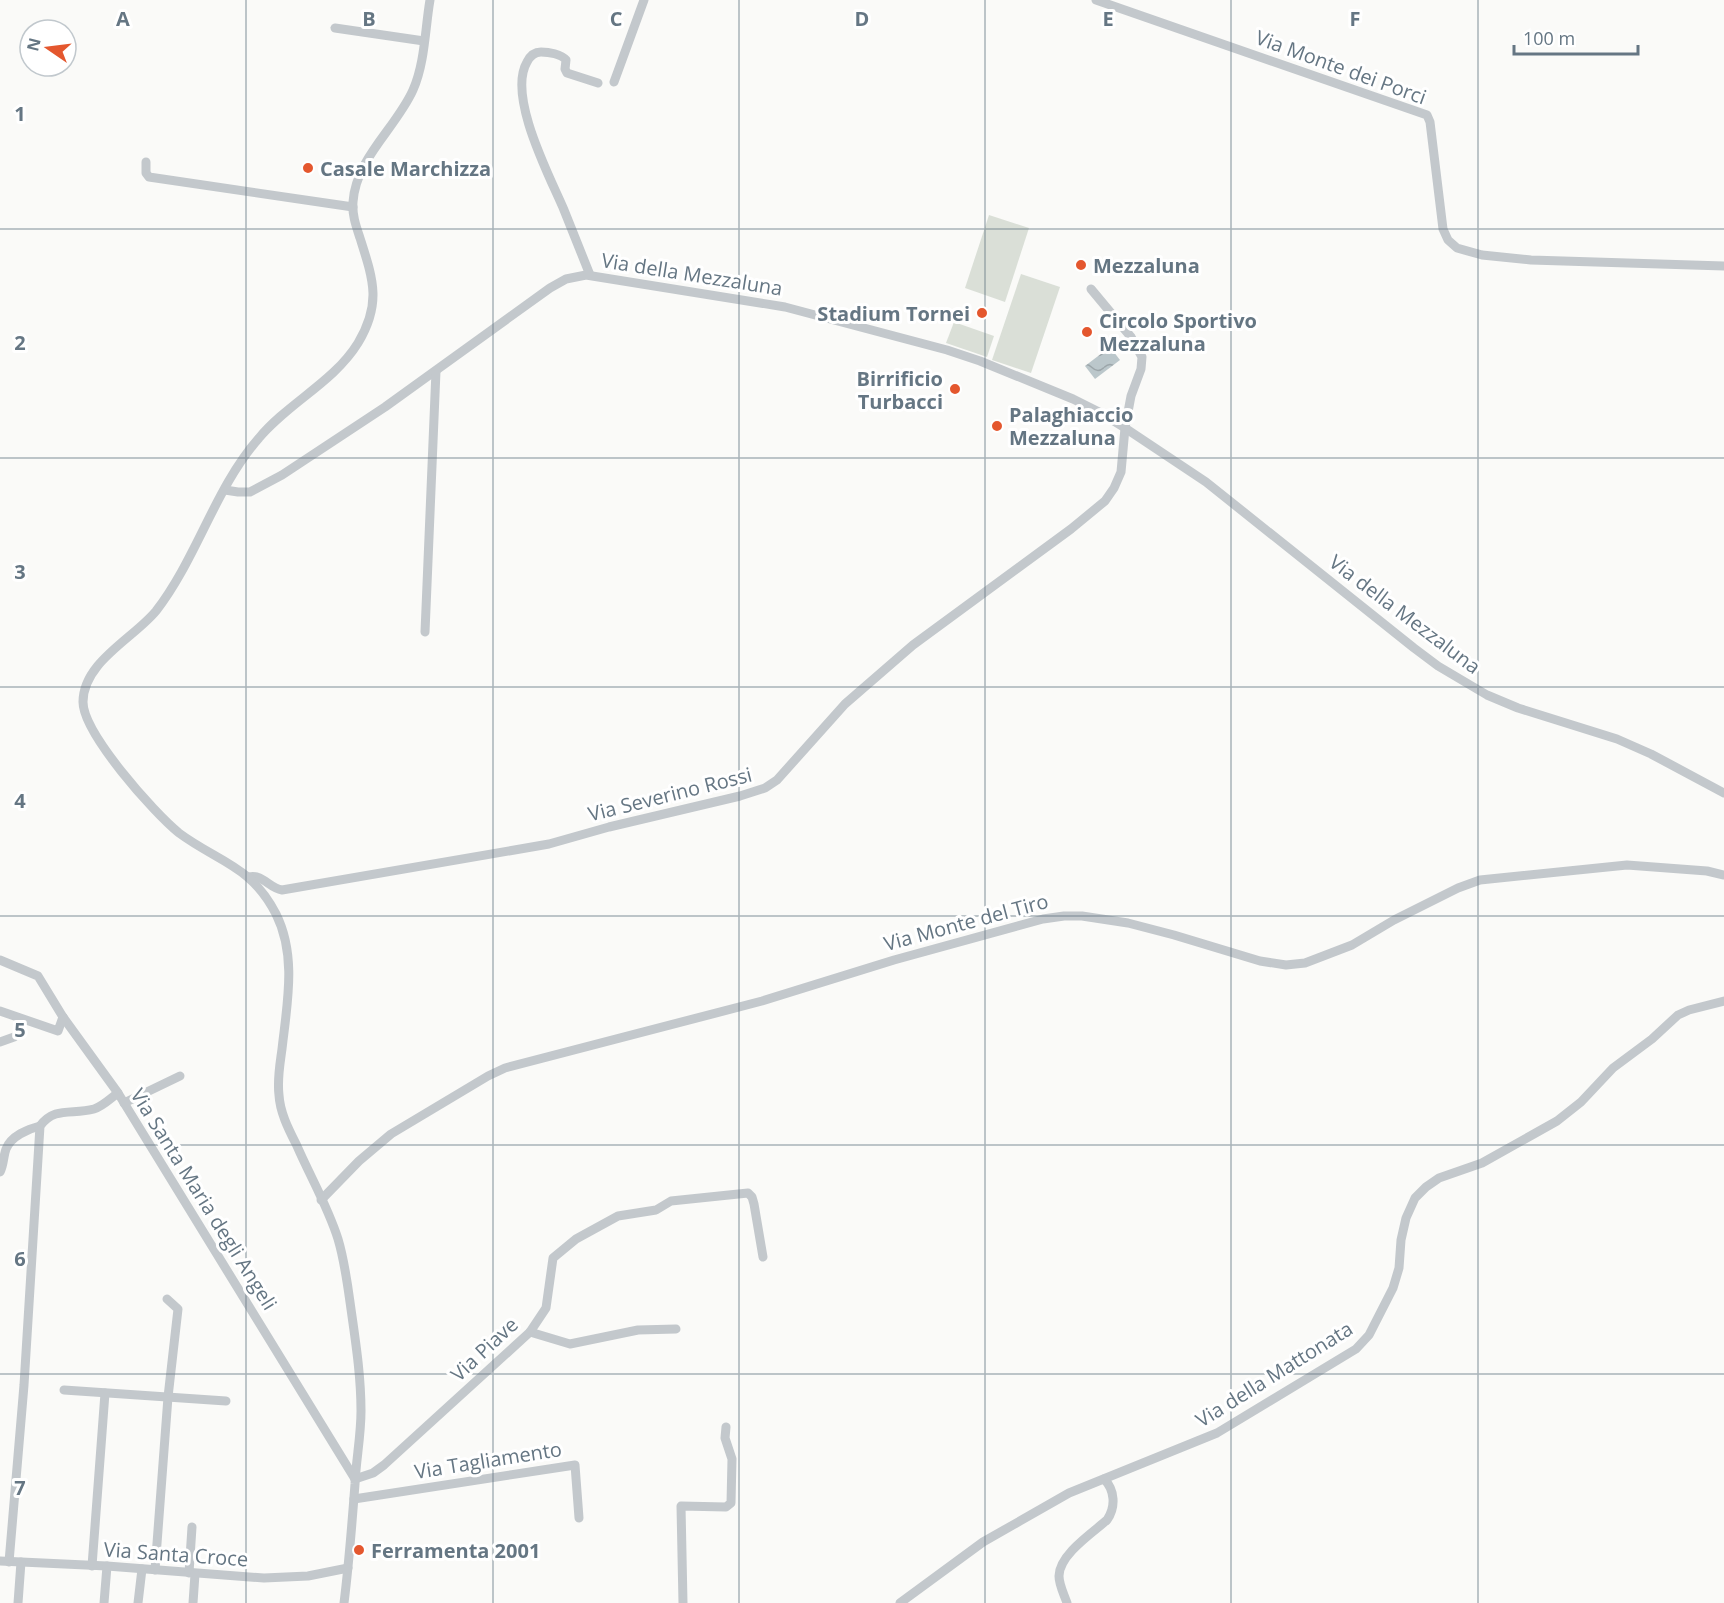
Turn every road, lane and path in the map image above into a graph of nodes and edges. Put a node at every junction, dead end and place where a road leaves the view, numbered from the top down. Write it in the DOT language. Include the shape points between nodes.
graph roads {
  1 [pos="430,0"];
  2 [pos="644,0"];
  3 [pos="1096,0"];
  4 [pos="335,28"];
  5 [pos="424,41"];
  6 [pos="614,82"];
  7 [pos="598,83"];
  8 [pos="146,162"];
  9 [pos="353,207"];
  10 [pos="1724,266"];
  11 [pos="590,275"];
  12 [pos="1090,289"];
  13 [pos="436,371"];
  14 [pos="1125,428"];
  15 [pos="225,490"];
  16 [pos="425,632"];
  17 [pos="1724,793"];
  18 [pos="1724,875"];
  19 [pos="249,877"];
  20 [pos="0,960"];
  21 [pos="1724,1001"];
  22 [pos="0,1011"];
  23 [pos="63,1017"];
  24 [pos="14,1037"];
  25 [pos="0,1042"];
  26 [pos="180,1076"];
  27 [pos="118,1093"];
  28 [pos="124,1103"];
  29 [pos="40,1126"];
  30 [pos="0,1172"];
  31 [pos="321,1200"];
  32 [pos="763,1257"];
  33 [pos="167,1299"];
  34 [pos="676,1329"];
  35 [pos="530,1332"];
  36 [pos="63,1390"];
  37 [pos="105,1393"];
  38 [pos="168,1397"];
  39 [pos="226,1401"];
  40 [pos="726,1427"];
  41 [pos="355,1479"];
  42 [pos="1104,1479"];
  43 [pos="354,1499"];
  44 [pos="579,1518"];
  45 [pos="192,1527"];
  46 [pos="5,1561"];
  47 [pos="21,1562"];
  48 [pos="92,1566"];
  49 [pos="107,1566"];
  50 [pos="348,1568"];
  51 [pos="142,1569"];
  52 [pos="155,1570"];
  53 [pos="192,1573"];
  54 [pos="18,1603"];
  55 [pos="104,1603"];
  56 [pos="138,1603"];
  57 [pos="193,1603"];
  58 [pos="344,1603"];
  59 [pos="684,1603"];
  60 [pos="900,1603"];
  61 [pos="1067,1603"];
  1 -- 5 [label="street"];
  2 -- 6 [label="street"];
  3 -- 10 [label="street, Via Monte dei Porci" via="1427,116 1443,229 1456,248 1531,260"];
  4 -- 5 [label="street"];
  5 -- 9 [label="street" via="412,92 363,169"];
  7 -- 11 [label="street" via="567,73 563,57 543,52 529,58 522,79 531,133"];
  8 -- 9 [label="street" via="149,177"];
  9 -- 15 [label="street" via="374,286 363,334 340,366 260,436"];
  11 -- 13 [label="street, Via della Mezzaluna" via="550,288"];
  11 -- 14 [label="street, Via della Mezzaluna" via="785,307 947,350 1067,396"];
  12 -- 14 [label="street" via="1131,337 1142,357"];
  13 -- 15 [label="street, Via della Mezzaluna" via="262,487 245,492"];
  13 -- 16 [label="street"];
  14 -- 17 [label="street, Via della Mezzaluna" via="1206,482 1414,648 1469,686 1518,708 1651,753"];
  14 -- 19 [label="street, Via Severino Rossi" via="1121,472 1105,501 913,645 850,698 777,780 765,788 549,844 385,873 282,890 260,877"];
  15 -- 19 [label="street" via="183,570 156,610 95,670 85,688 83,707 96,736 157,814 188,839"];
  18 -- 31 [label="street, Via Monte del Tiro" via="1627,865 1480,880 1335,952 1286,965 1239,956 1128,923 1074,916 1043,919 762,1001 496,1072 391,1134"];
  19 -- 31 [label="street" via="276,914 286,943 289,978 279,1098"];
  20 -- 23 [label="street, Via Santa Maria degli Angeli" via="38,975"];
  21 -- 42 [label="street, Via della Mattonata" via="1678,1015 1557,1121 1482,1163 1439,1178 1426,1187 1415,1198 1406,1218 1393,1288 1359,1347 1217,1433"];
  22 -- 23 [label="street" via="58,1031"];
  23 -- 27 [label="street, Via Santa Maria degli Angeli"];
  24 -- 25 [label="street"];
  26 -- 28 [label="street"];
  27 -- 28 [label="street, Via Santa Maria degli Angeli"];
  27 -- 29 [label="street" via="96,1109 54,1113"];
  28 -- 41 [label="street, Via Santa Maria degli Angeli"];
  29 -- 30 [label="street" via="29,1128 6,1147"];
  29 -- 46 [label="street" via="24,1385"];
  31 -- 41 [label="street" via="342,1254 358,1356 360,1427"];
  32 -- 35 [label="street, Via Piave" via="754,1204 748,1193 672,1201 656,1210 618,1216 576,1239 554,1258 546,1308"];
  33 -- 38 [label="street" via="178,1309"];
  34 -- 35 [label="street" via="638,1330 570,1344"];
  35 -- 41 [label="street, Via Piave" via="387,1463"];
  36 -- 37 [label="street"];
  37 -- 38 [label="street"];
  37 -- 48 [label="street"];
  38 -- 39 [label="street"];
  38 -- 52 [label="street"];
  40 -- 59 [label="street" via="725,1438 732,1459 731,1503 726,1508 681,1506"];
  41 -- 43 [label="street"];
  42 -- 60 [label="street, Via della Mattonata" via="1068,1493 983,1542"];
  42 -- 61 [label="street" via="1113,1497 1109,1517 1060,1566 1059,1578"];
  43 -- 44 [label="street, Via Tagliamento" via="575,1465"];
  43 -- 50 [label="street"];
  45 -- 53 [label="street"];
  46 -- 47 [label="street, Via Santa Croce"];
  47 -- 48 [label="street, Via Santa Croce"];
  47 -- 54 [label="street"];
  48 -- 49 [label="street, Via Santa Croce"];
  49 -- 51 [label="street, Via Santa Croce"];
  49 -- 55 [label="street"];
  50 -- 53 [label="street, Via Santa Croce" via="308,1576 264,1578"];
  50 -- 58 [label="street"];
  51 -- 52 [label="street, Via Santa Croce"];
  51 -- 56 [label="street"];
  52 -- 53 [label="street, Via Santa Croce"];
  53 -- 57 [label="street"];
}
